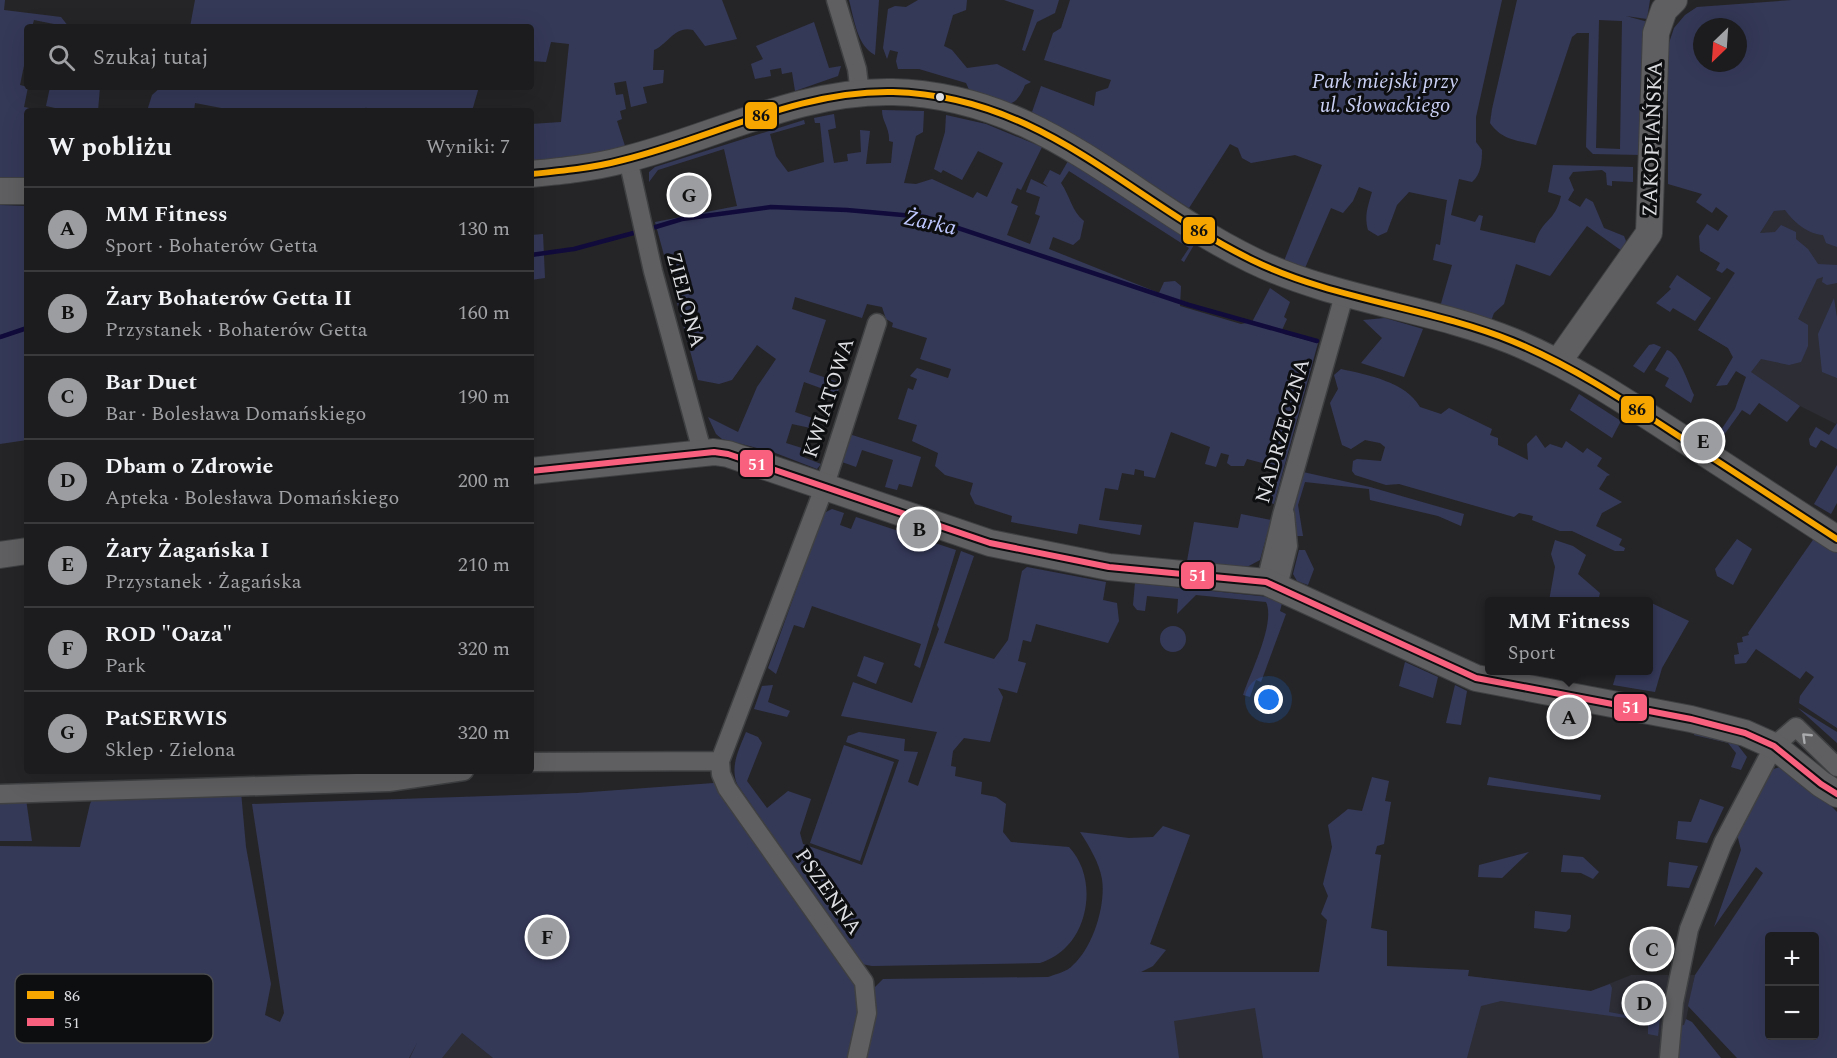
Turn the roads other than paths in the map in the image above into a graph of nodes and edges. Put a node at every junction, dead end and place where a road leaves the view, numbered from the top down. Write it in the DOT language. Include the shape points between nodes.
graph roads {
  1 [pos="836,0"];
  2 [pos="1668,3"];
  3 [pos="860,94"];
  4 [pos="628,159"];
  5 [pos="534,174"];
  6 [pos="0,191"];
  7 [pos="24,191"];
  8 [pos="1346,292"];
  9 [pos="877,323"];
  10 [pos="1558,362"];
  11 [pos="702,451"];
  12 [pos="534,471"];
  13 [pos="824,488"];
  14 [pos="1837,538"];
  15 [pos="24,551"];
  16 [pos="0,555"];
  17 [pos="1272,584"];
  18 [pos="1774,746"];
  19 [pos="720,761"];
  20 [pos="534,762"];
  21 [pos="444,774"];
  22 [pos="1833,786"];
  23 [pos="0,794"];
  24 [pos="857,1058"];
  25 [pos="1669,1058"];
  1 -- 3 [label="street" via="857,69"];
  2 -- 10 [label="street, ZAKOPIAŃSKA" via="1656,33 1649,233"];
  3 -- 4 [label="street" via="816,100"];
  3 -- 8 [label="street" via="936,95 989,107 1053,136 1248,258"];
  4 -- 5 [label="street"];
  4 -- 11 [label="street, ZIELONA"];
  6 -- 7 [label="street"];
  8 -- 10 [label="street" via="1472,327"];
  8 -- 17 [label="street, NADRZECZNA" via="1285,506"];
  9 -- 13 [label="street, KWIATOWA"];
  10 -- 14 [label="street"];
  11 -- 12 [label="street"];
  11 -- 13 [label="street" via="728,454"];
  13 -- 17 [label="street" via="957,534 1027,551 1132,570"];
  13 -- 19 [label="street"];
  15 -- 16 [label="street"];
  17 -- 18 [label="street" via="1476,678 1721,725"];
  18 -- 22 [label="street"];
  18 -- 25 [label="street" via="1723,843 1689,929 1674,1002"];
  19 -- 20 [label="street"];
  19 -- 24 [label="street, PSZENNA" via="727,788 864,982 867,1013"];
  21 -- 23 [label="street" via="389,782"];
}
